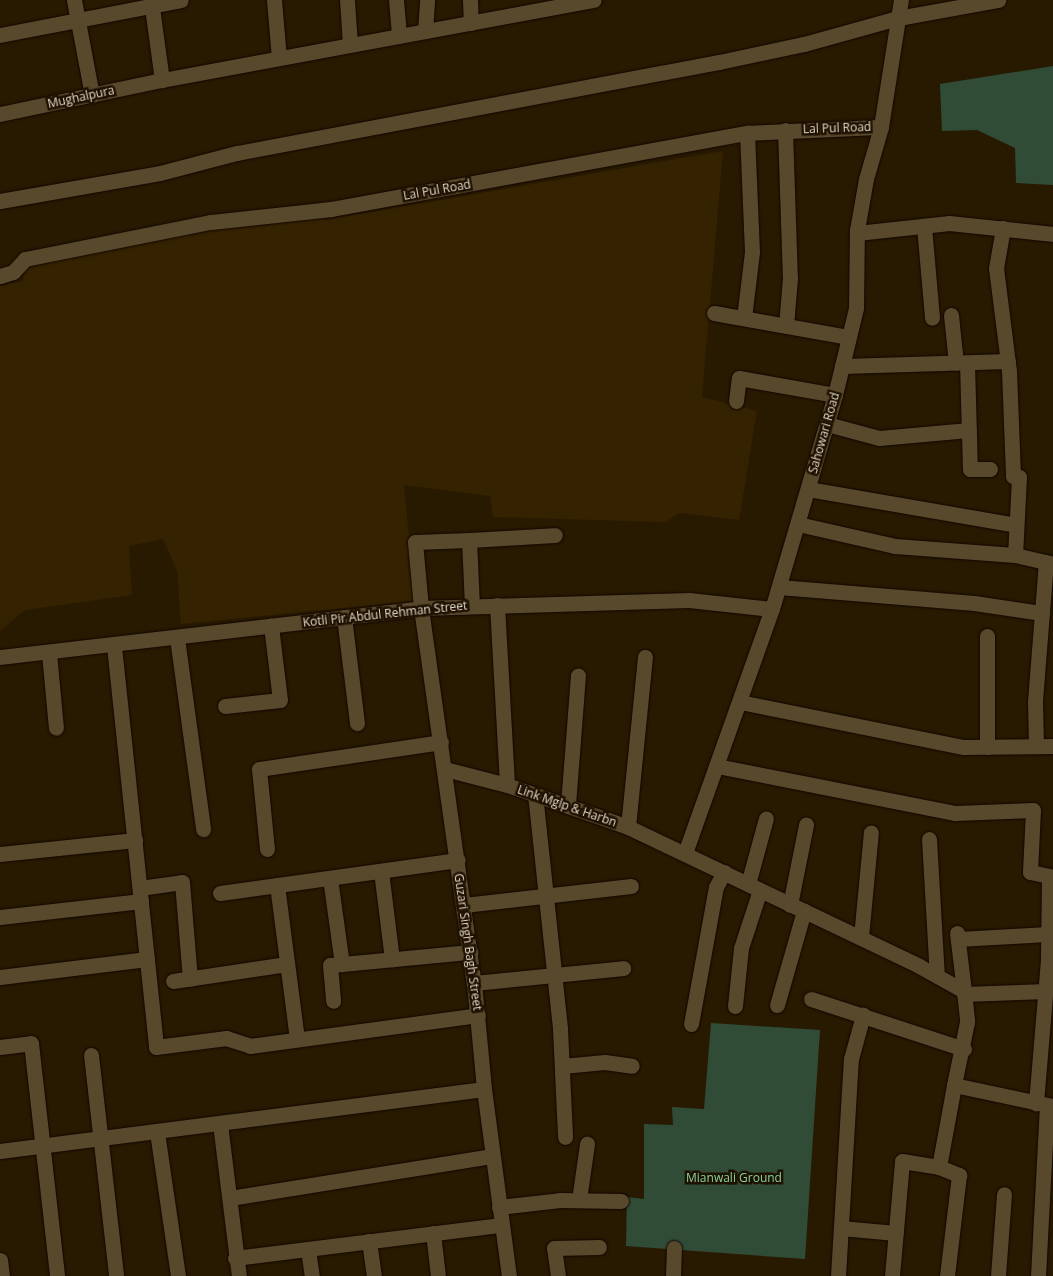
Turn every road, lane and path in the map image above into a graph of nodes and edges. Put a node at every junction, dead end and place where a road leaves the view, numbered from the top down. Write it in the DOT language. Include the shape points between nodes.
graph roads {
  1 [pos="74,0"];
  2 [pos="181,0"];
  3 [pos="274,0"];
  4 [pos="347,0"];
  5 [pos="396,0"];
  6 [pos="427,0"];
  7 [pos="470,0"];
  8 [pos="901,0"];
  9 [pos="998,0"];
  10 [pos="586,1"];
  11 [pos="151,2"];
  12 [pos="522,7"];
  13 [pos="898,18"];
  14 [pos="78,20"];
  15 [pos="471,23"];
  16 [pos="425,31"];
  17 [pos="0,35"];
  18 [pos="398,36"];
  19 [pos="350,45"];
  20 [pos="279,58"];
  21 [pos="162,80"];
  22 [pos="92,95"];
  23 [pos="0,114"];
  24 [pos="881,127"];
  25 [pos="785,130"];
  26 [pos="746,133"];
  27 [pos="0,201"];
  28 [pos="924,226"];
  29 [pos="1003,228"];
  30 [pos="857,233"];
  31 [pos="1053,234"];
  32 [pos="0,276"];
  33 [pos="714,313"];
  34 [pos="951,315"];
  35 [pos="744,318"];
  36 [pos="932,318"];
  37 [pos="786,326"];
  38 [pos="849,338"];
  39 [pos="1008,361"];
  40 [pos="961,363"];
  41 [pos="842,366"];
  42 [pos="835,395"];
  43 [pos="736,401"];
  44 [pos="827,424"];
  45 [pos="969,430"];
  46 [pos="990,469"];
  47 [pos="808,489"];
  48 [pos="798,524"];
  49 [pos="1016,525"];
  50 [pos="556,535"];
  51 [pos="469,540"];
  52 [pos="1015,556"];
  53 [pos="1050,563"];
  54 [pos="779,587"];
  55 [pos="497,605"];
  56 [pos="472,606"];
  57 [pos="421,608"];
  58 [pos="772,609"];
  59 [pos="1042,613"];
  60 [pos="344,618"];
  61 [pos="272,626"];
  62 [pos="987,636"];
  63 [pos="178,638"];
  64 [pos="114,646"];
  65 [pos="49,653"];
  66 [pos="0,657"];
  67 [pos="645,657"];
  68 [pos="578,675"];
  69 [pos="740,702"];
  70 [pos="224,706"];
  71 [pos="357,723"];
  72 [pos="56,728"];
  73 [pos="441,742"];
  74 [pos="987,746"];
  75 [pos="1036,746"];
  76 [pos="1053,746"];
  77 [pos="717,766"];
  78 [pos="445,769"];
  79 [pos="507,785"];
  80 [pos="536,794"];
  81 [pos="568,805"];
  82 [pos="766,818"];
  83 [pos="806,825"];
  84 [pos="628,827"];
  85 [pos="203,829"];
  86 [pos="871,832"];
  87 [pos="929,839"];
  88 [pos="135,840"];
  89 [pos="267,849"];
  90 [pos="685,853"];
  91 [pos="0,854"];
  92 [pos="458,860"];
  93 [pos="381,871"];
  94 [pos="724,872"];
  95 [pos="330,878"];
  96 [pos="277,885"];
  97 [pos="631,886"];
  98 [pos="754,887"];
  99 [pos="220,893"];
  100 [pos="140,894"];
  101 [pos="545,896"];
  102 [pos="464,905"];
  103 [pos="797,908"];
  104 [pos="0,917"];
  105 [pos="1048,934"];
  106 [pos="861,937"];
  107 [pos="470,952"];
  108 [pos="147,959"];
  109 [pos="392,959"];
  110 [pos="287,964"];
  111 [pos="342,964"];
  112 [pos="623,968"];
  113 [pos="554,975"];
  114 [pos="937,976"];
  115 [pos="0,977"];
  116 [pos="190,979"];
  117 [pos="173,981"];
  118 [pos="474,983"];
  119 [pos="1046,991"];
  120 [pos="964,992"];
  121 [pos="811,998"];
  122 [pos="333,1001"];
  123 [pos="777,1005"];
  124 [pos="735,1006"];
  125 [pos="478,1015"];
  126 [pos="863,1015"];
  127 [pos="691,1024"];
  128 [pos="297,1039"];
  129 [pos="0,1047"];
  130 [pos="964,1049"];
  131 [pos="91,1055"];
  132 [pos="562,1066"];
  133 [pos="632,1066"];
  134 [pos="954,1085"];
  135 [pos="484,1090"];
  136 [pos="1045,1105"];
  137 [pos="220,1124"];
  138 [pos="157,1132"];
  139 [pos="565,1137"];
  140 [pos="99,1141"];
  141 [pos="587,1144"];
  142 [pos="42,1146"];
  143 [pos="0,1151"];
  144 [pos="492,1156"];
  145 [pos="939,1167"];
  146 [pos="1004,1194"];
  147 [pos="230,1198"];
  148 [pos="579,1200"];
  149 [pos="621,1201"];
  150 [pos="499,1207"];
  151 [pos="501,1225"];
  152 [pos="841,1228"];
  153 [pos="433,1233"];
  154 [pos="896,1233"];
  155 [pos="369,1241"];
  156 [pos="599,1247"];
  157 [pos="674,1248"];
  158 [pos="308,1249"];
  159 [pos="236,1258"];
  160 [pos="0,1260"];
  161 [pos="2,1276"];
  162 [pos="57,1276"];
  163 [pos="116,1276"];
  164 [pos="178,1276"];
  165 [pos="239,1276"];
  166 [pos="312,1276"];
  167 [pos="374,1276"];
  168 [pos="438,1276"];
  169 [pos="509,1276"];
  170 [pos="558,1276"];
  171 [pos="673,1276"];
  172 [pos="838,1276"];
  173 [pos="892,1276"];
  174 [pos="947,1276"];
  175 [pos="998,1276"];
  176 [pos="1038,1276"];
  1 -- 14 [label="street"];
  2 -- 11 [label="street"];
  3 -- 20 [label="street"];
  4 -- 19 [label="street"];
  5 -- 18 [label="street"];
  6 -- 16 [label="street"];
  7 -- 15 [label="street"];
  8 -- 13 [label="street, Sahowari Road"];
  9 -- 13 [label="street"];
  10 -- 12 [label="street, Mughalpura"];
  11 -- 14 [label="street"];
  11 -- 21 [label="street"];
  12 -- 15 [label="street, Mughalpura"];
  13 -- 24 [label="street, Sahowari Road"];
  13 -- 27 [label="street" via="804,44 729,60 236,153 160,173"];
  14 -- 17 [label="street"];
  14 -- 22 [label="street"];
  15 -- 16 [label="street, Mughalpura"];
  16 -- 18 [label="street, Mughalpura"];
  18 -- 19 [label="street, Mughalpura"];
  19 -- 20 [label="street, Mughalpura"];
  20 -- 21 [label="street, Mughalpura"];
  21 -- 22 [label="street, Mughalpura"];
  22 -- 23 [label="street, Mughalpura"];
  24 -- 25 [label="street, Lal Pul Road"];
  24 -- 30 [label="street, Sahowari Road" via="866,179"];
  25 -- 26 [label="street, Lal Pul Road"];
  25 -- 37 [label="street" via="790,278"];
  26 -- 32 [label="street, Lal Pul Road" via="331,209 211,222 25,259 13,272"];
  26 -- 35 [label="street" via="752,252"];
  28 -- 29 [label="street" via="949,224"];
  28 -- 30 [label="street"];
  28 -- 36 [label="street"];
  29 -- 31 [label="street"];
  29 -- 39 [label="street" via="996,268"];
  30 -- 38 [label="street, Sahowari Road" via="856,308"];
  33 -- 35 [label="street"];
  34 -- 40 [label="street"];
  35 -- 37 [label="street"];
  37 -- 38 [label="street"];
  38 -- 41 [label="street, Sahowari Road"];
  39 -- 40 [label="street"];
  39 -- 49 [label="street" via="1013,476 1019,476"];
  40 -- 41 [label="street"];
  40 -- 45 [label="street"];
  41 -- 42 [label="street, Sahowari Road"];
  42 -- 43 [label="street" via="739,378"];
  42 -- 44 [label="street, Sahowari Road"];
  44 -- 45 [label="street" via="879,438"];
  44 -- 47 [label="street, Sahowari Road"];
  45 -- 46 [label="street" via="970,469"];
  47 -- 48 [label="street, Sahowari Road"];
  47 -- 49 [label="street"];
  48 -- 52 [label="street" via="896,546"];
  48 -- 54 [label="street, Sahowari Road"];
  49 -- 52 [label="street"];
  50 -- 51 [label="street"];
  51 -- 56 [label="street"];
  51 -- 57 [label="street, Guzari Singh Bagh Street" via="415,542"];
  52 -- 53 [label="street"];
  53 -- 59 [label="street"];
  54 -- 58 [label="street, Sahowari Road"];
  54 -- 59 [label="street" via="974,603"];
  55 -- 56 [label="street, Kotli Pir Abdul Rehman Street"];
  55 -- 58 [label="street, Kotli Pir Abdul Rehman Street" via="689,600"];
  55 -- 79 [label="street"];
  56 -- 57 [label="street, Kotli Pir Abdul Rehman Street"];
  57 -- 60 [label="street, Kotli Pir Abdul Rehman Street"];
  57 -- 73 [label="street, Guzari Singh Bagh Street"];
  58 -- 69 [label="street, Sahowari Road"];
  59 -- 75 [label="street" via="1035,701"];
  60 -- 61 [label="street, Kotli Pir Abdul Rehman Street"];
  60 -- 71 [label="street"];
  61 -- 63 [label="street, Kotli Pir Abdul Rehman Street"];
  61 -- 70 [label="street" via="280,700"];
  62 -- 74 [label="street"];
  63 -- 64 [label="street, Kotli Pir Abdul Rehman Street"];
  63 -- 85 [label="street"];
  64 -- 65 [label="street, Kotli Pir Abdul Rehman Street"];
  64 -- 88 [label="street"];
  65 -- 66 [label="street, Kotli Pir Abdul Rehman Street"];
  65 -- 72 [label="street"];
  67 -- 84 [label="street"];
  68 -- 81 [label="street"];
  69 -- 74 [label="street" via="964,747"];
  69 -- 77 [label="street, Sahowari Road"];
  73 -- 78 [label="street, Guzari Singh Bagh Street"];
  73 -- 89 [label="street" via="260,769"];
  74 -- 75 [label="street"];
  75 -- 76 [label="street"];
  77 -- 90 [label="street, Sahowari Road"];
  77 -- 105 [label="street" via="955,813 1033,810 1030,872 1049,876"];
  78 -- 79 [label="street, Link Mglp & Harbn"];
  78 -- 92 [label="street, Guzari Singh Bagh Street"];
  79 -- 80 [label="street, Link Mglp & Harbn"];
  80 -- 81 [label="street, Link Mglp & Harbn"];
  80 -- 101 [label="street"];
  81 -- 84 [label="street, Link Mglp & Harbn"];
  82 -- 98 [label="street"];
  83 -- 103 [label="street"];
  84 -- 90 [label="street, Link Mglp & Harbn"];
  86 -- 106 [label="street"];
  87 -- 114 [label="street"];
  88 -- 91 [label="street"];
  88 -- 100 [label="street"];
  90 -- 94 [label="street, Link Mglp & Harbn"];
  92 -- 93 [label="street"];
  92 -- 102 [label="street, Guzari Singh Bagh Street"];
  93 -- 95 [label="street"];
  93 -- 109 [label="street"];
  94 -- 98 [label="street, Link Mglp & Harbn"];
  94 -- 127 [label="street" via="716,887"];
  95 -- 96 [label="street"];
  95 -- 111 [label="street"];
  96 -- 99 [label="street"];
  96 -- 110 [label="street"];
  97 -- 101 [label="street"];
  98 -- 103 [label="street, Link Mglp & Harbn"];
  98 -- 124 [label="street" via="741,948"];
  100 -- 104 [label="street"];
  100 -- 108 [label="street"];
  100 -- 116 [label="street" via="182,882"];
  101 -- 102 [label="street"];
  101 -- 113 [label="street"];
  102 -- 107 [label="street, Guzari Singh Bagh Street"];
  103 -- 106 [label="street, Link Mglp & Harbn"];
  103 -- 123 [label="street"];
  105 -- 119 [label="street"];
  105 -- 120 [label="street" via="957,936"];
  106 -- 114 [label="street, Link Mglp & Harbn"];
  107 -- 109 [label="street"];
  107 -- 118 [label="street, Guzari Singh Bagh Street"];
  108 -- 115 [label="street"];
  108 -- 128 [label="street" via="156,1047 226,1038 250,1046"];
  109 -- 111 [label="street"];
  110 -- 116 [label="street"];
  110 -- 128 [label="street"];
  111 -- 122 [label="street" via="330,965"];
  112 -- 113 [label="street"];
  113 -- 118 [label="street"];
  113 -- 132 [label="street"];
  114 -- 120 [label="street, Link Mglp & Harbn"];
  116 -- 117 [label="street"];
  118 -- 125 [label="street, Guzari Singh Bagh Street"];
  119 -- 120 [label="street"];
  119 -- 136 [label="street"];
  120 -- 130 [label="street" via="967,1022"];
  121 -- 126 [label="street"];
  125 -- 128 [label="street"];
  125 -- 135 [label="street, Guzari Singh Bagh Street"];
  126 -- 130 [label="street"];
  126 -- 152 [label="street" via="851,1059"];
  129 -- 142 [label="street" via="31,1043"];
  130 -- 134 [label="street"];
  131 -- 140 [label="street"];
  132 -- 133 [label="street" via="605,1062"];
  132 -- 139 [label="street"];
  134 -- 136 [label="street"];
  134 -- 145 [label="street"];
  135 -- 137 [label="street"];
  135 -- 144 [label="street, Guzari Singh Bagh Street"];
  136 -- 176 [label="street"];
  137 -- 138 [label="street"];
  137 -- 147 [label="street"];
  138 -- 140 [label="street"];
  138 -- 164 [label="street"];
  140 -- 142 [label="street"];
  140 -- 163 [label="street"];
  141 -- 148 [label="street"];
  142 -- 143 [label="street"];
  142 -- 162 [label="street"];
  144 -- 147 [label="street"];
  144 -- 150 [label="street, Guzari Singh Bagh Street"];
  145 -- 154 [label="street" via="902,1161"];
  145 -- 174 [label="street" via="959,1175"];
  146 -- 175 [label="street"];
  147 -- 159 [label="street"];
  148 -- 149 [label="street"];
  148 -- 150 [label="street"];
  150 -- 151 [label="street, Guzari Singh Bagh Street"];
  151 -- 153 [label="street"];
  151 -- 169 [label="street, Guzari Singh Bagh Street"];
  152 -- 154 [label="street"];
  152 -- 172 [label="street"];
  153 -- 155 [label="street"];
  153 -- 168 [label="street"];
  154 -- 173 [label="street"];
  155 -- 158 [label="street"];
  155 -- 167 [label="street"];
  156 -- 170 [label="street" via="554,1248"];
  157 -- 171 [label="street"];
  158 -- 159 [label="street"];
  158 -- 166 [label="street"];
  159 -- 165 [label="street"];
  160 -- 161 [label="street"];
}
